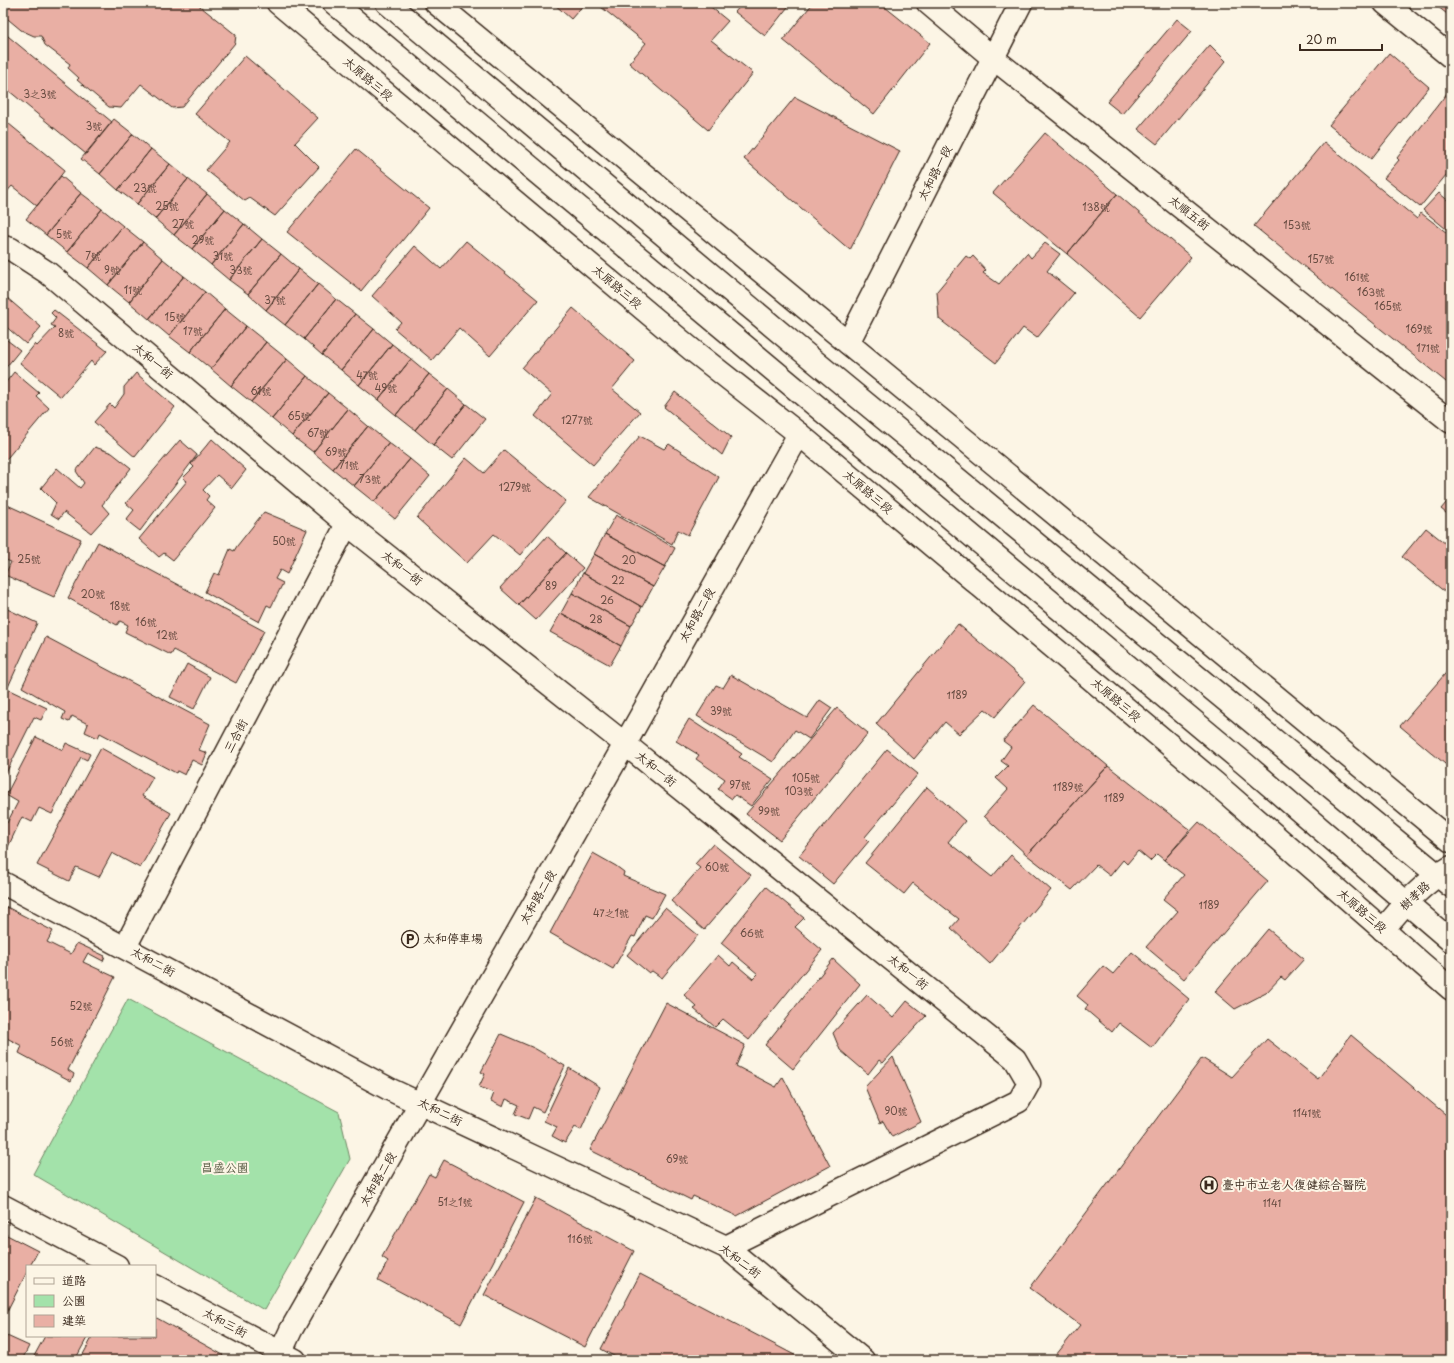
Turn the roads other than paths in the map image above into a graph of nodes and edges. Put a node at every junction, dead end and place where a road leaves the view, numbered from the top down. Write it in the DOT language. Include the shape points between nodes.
graph roads {
  1 [pos="278,3"];
  2 [pos="334,3"];
  3 [pos="387,3"];
  4 [pos="436,3"];
  5 [pos="928,3"];
  6 [pos="1021,3"];
  7 [pos="1385,3"];
  8 [pos="1451,57"];
  9 [pos="993,58"];
  10 [pos="3,247"];
  11 [pos="848,342"];
  12 [pos="1451,422"];
  13 [pos="799,434"];
  14 [pos="346,524"];
  15 [pos="625,744"];
  16 [pos="1451,841"];
  17 [pos="1446,876"];
  18 [pos="3,883"];
  19 [pos="1406,902"];
  20 [pos="1383,930"];
  21 [pos="1451,941"];
  22 [pos="125,947"];
  23 [pos="1451,989"];
  24 [pos="421,1103"];
  25 [pos="3,1206"];
  26 [pos="726,1247"];
  27 [pos="115,1265"];
  28 [pos="156,1287"];
  29 [pos="285,1358"];
  30 [pos="862,1360"];
  1 -- 13 [label="street, 太原路三段" via="691,349"];
  2 -- 19 [label="street" via="1245,764"];
  3 -- 17 [label="street" via="795,345"];
  4 -- 11 [label="street"];
  5 -- 9 [label="street, 太順五街"];
  6 -- 9 [label="street, 太和路一段"];
  7 -- 8 [label="street"];
  9 -- 11 [label="street, 太和路一段"];
  9 -- 12 [label="street, 太順五街"];
  10 -- 14 [label="street, 太和一街" via="11,249 48,273"];
  11 -- 16 [label="street"];
  13 -- 15 [label="street, 太和路二段"];
  13 -- 20 [label="street, 太原路三段" via="1215,784"];
  14 -- 15 [label="street, 太和一街"];
  14 -- 22 [label="street, 三合街"];
  15 -- 24 [label="street, 太和路二段"];
  15 -- 26 [label="street, 太和一街" via="1015,1058 1029,1084 1019,1101"];
  17 -- 19 [label="street, 樹孝路"];
  18 -- 22 [label="street, 太和二街"];
  19 -- 20 [label="street, 樹孝路"];
  19 -- 21 [label="street"];
  20 -- 23 [label="street, 太原路三段"];
  22 -- 24 [label="street, 太和二街" via="384,1086"];
  24 -- 26 [label="street, 太和二街"];
  24 -- 29 [label="street, 太和路二段" via="291,1330"];
  25 -- 27 [label="street"];
  26 -- 30 [label="street, 太和二街"];
  28 -- 29 [label="street, 太和三街"];
}
